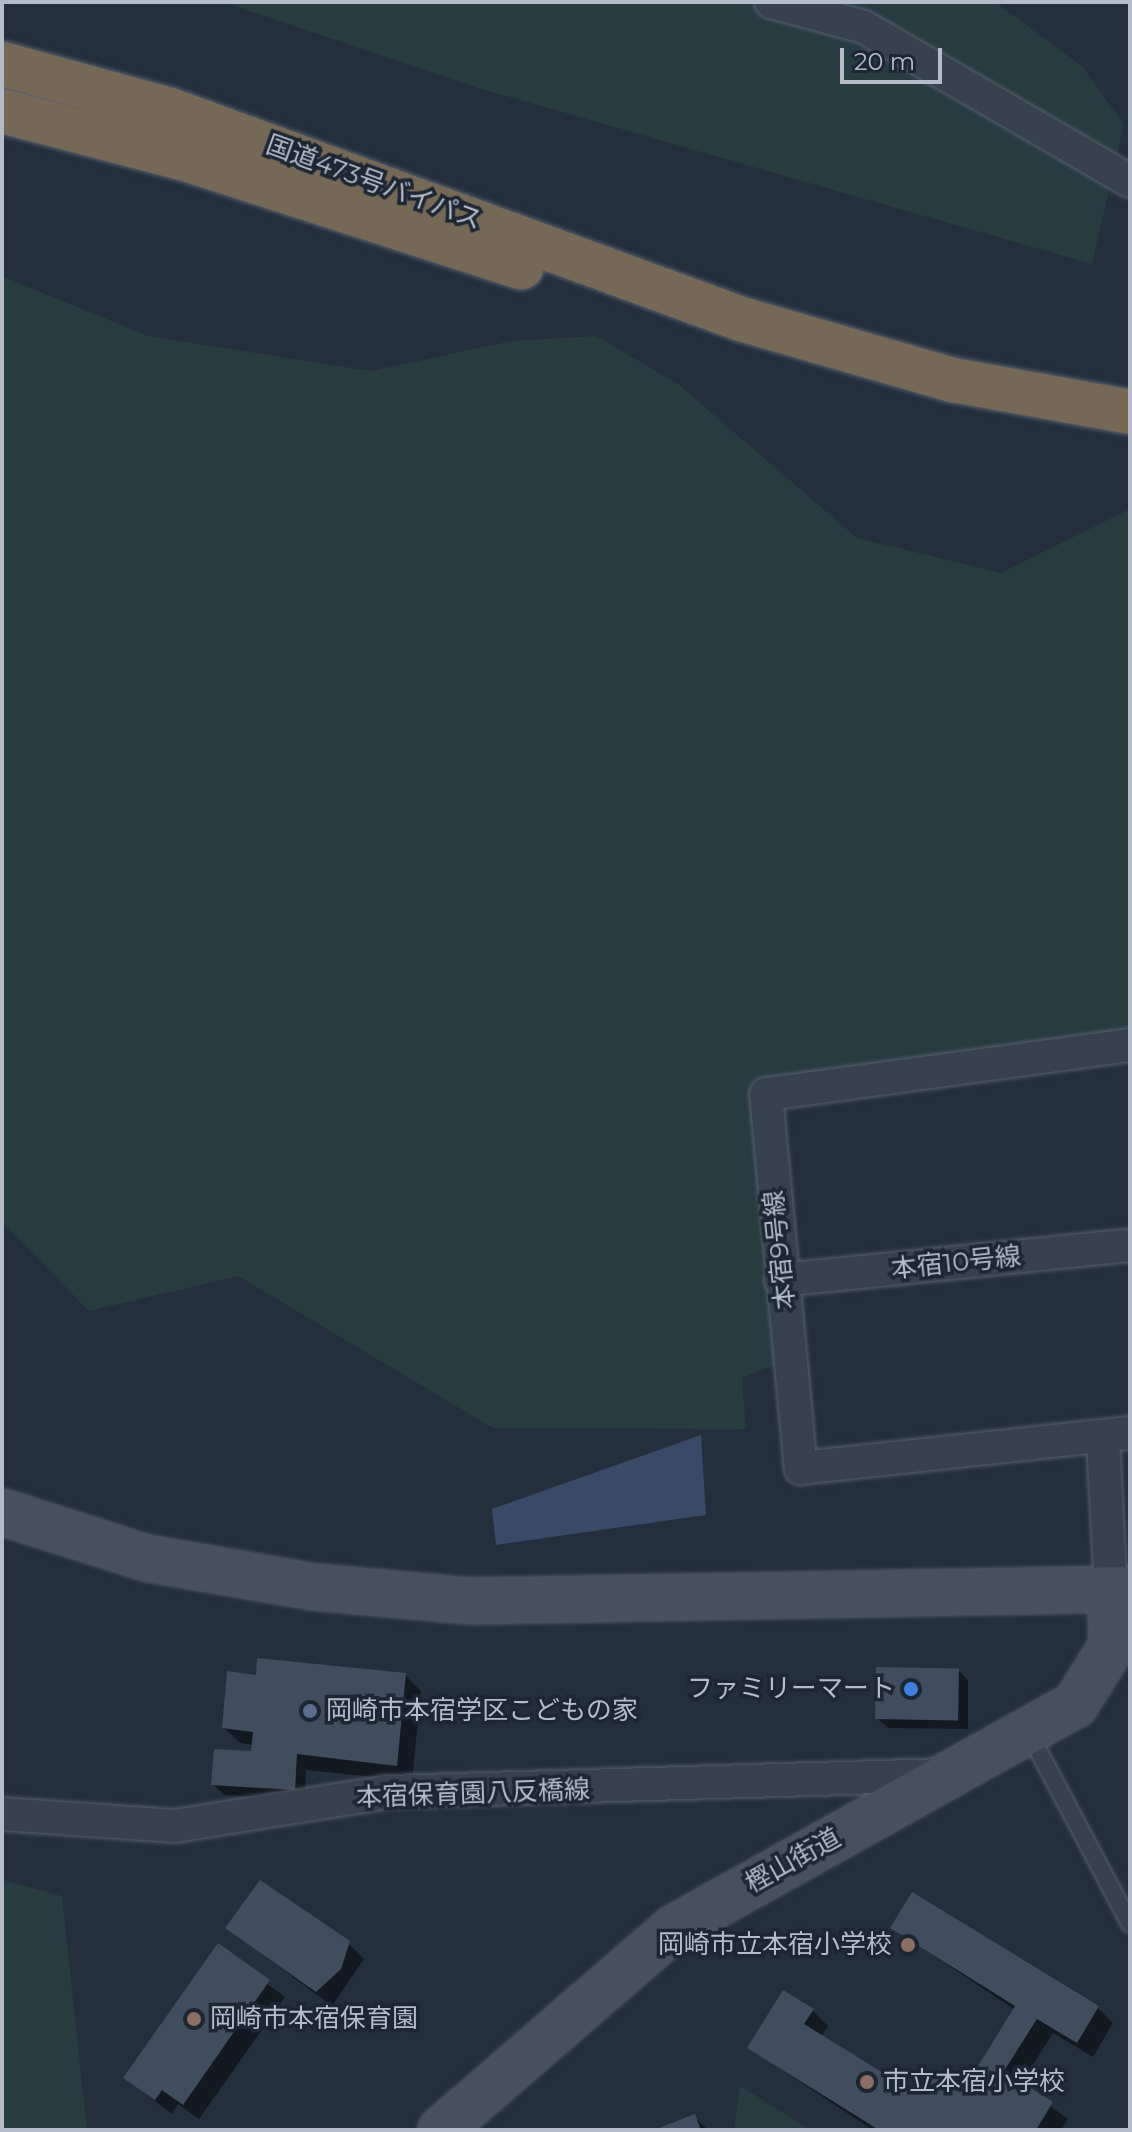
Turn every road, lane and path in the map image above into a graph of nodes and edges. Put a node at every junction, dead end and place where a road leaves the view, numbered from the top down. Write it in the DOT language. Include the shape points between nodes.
graph roads {
  1 [pos="771,2"];
  2 [pos="2,64"];
  3 [pos="2,111"];
  4 [pos="1130,181"];
  5 [pos="741,319"];
  6 [pos="1130,412"];
  7 [pos="1130,1045"];
  8 [pos="1130,1245"];
  9 [pos="781,1280"];
  10 [pos="1116,1436"];
  11 [pos="2,1512"];
  12 [pos="1120,1591"];
  13 [pos="1026,1728"];
  14 [pos="946,1775"];
  15 [pos="2,1814"];
  16 [pos="1130,1924"];
  17 [pos="441,2130"];
  1 -- 4 [label="street" via="864,27"];
  2 -- 5 [label="highway, 国道473号バイパス" via="184,115"];
  3 -- 5 [label="highway, 国道473号バイパス" via="192,161 528,270"];
  5 -- 6 [label="highway, 国道473号バイパス" via="953,380"];
  7 -- 9 [label="street, 本宿9号線" via="766,1094"];
  8 -- 9 [label="street, 本宿10号線"];
  9 -- 10 [label="street, 本宿9号線" via="801,1468"];
  10 -- 12 [label="street"];
  11 -- 12 [label="street" via="146,1558 314,1587 471,1601 757,1591"];
  12 -- 13 [label="street, 樫山街道" via="1112,1646 1075,1705"];
  13 -- 14 [label="street, 樫山街道"];
  13 -- 16 [label="lane"];
  14 -- 15 [label="street, 本宿保育園八反橋線" via="388,1792 175,1826"];
  14 -- 17 [label="street, 樫山街道" via="674,1928"];
}
